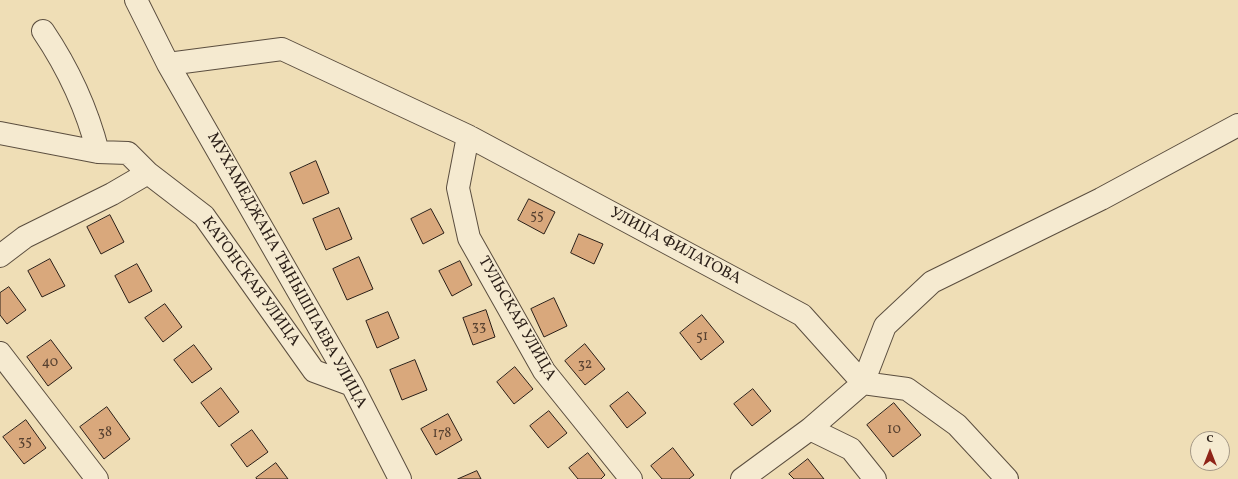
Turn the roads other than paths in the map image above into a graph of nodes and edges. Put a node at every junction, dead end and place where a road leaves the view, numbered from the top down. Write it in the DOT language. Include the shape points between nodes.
graph roads {
  1 [pos="136,0"];
  2 [pos="43,31"];
  3 [pos="168,64"];
  4 [pos="1238,125"];
  5 [pos="0,133"];
  6 [pos="468,136"];
  7 [pos="98,152"];
  8 [pos="148,173"];
  9 [pos="0,256"];
  10 [pos="0,353"];
  11 [pos="863,383"];
  12 [pos="352,385"];
  13 [pos="810,429"];
  14 [pos="96,479"];
  15 [pos="400,479"];
  16 [pos="631,479"];
  17 [pos="742,479"];
  18 [pos="875,479"];
  19 [pos="1007,479"];
  1 -- 3 [label="street, МУХАМЕДЖАНА ТЫНЫШПАЕВА УЛИЦА"];
  2 -- 7 [label="street" via="76,89 91,124"];
  3 -- 6 [label="street, УЛИЦА ФИЛАТОВА" via="282,49"];
  3 -- 12 [label="street, МУХАМЕДЖАНА ТЫНЫШПАЕВА УЛИЦА"];
  4 -- 11 [label="street" via="1101,199 932,282 885,326"];
  5 -- 7 [label="street, КАТОНСКАЯ УЛИЦА"];
  6 -- 11 [label="street, УЛИЦА ФИЛАТОВА" via="802,315"];
  6 -- 16 [label="street, ТУЛЬСКАЯ УЛИЦА" via="458,188 469,238 544,371"];
  7 -- 8 [label="street, КАТОНСКАЯ УЛИЦА" via="128,154"];
  8 -- 9 [label="street" via="112,194 25,237"];
  8 -- 12 [label="street, КАТОНСКАЯ УЛИЦА" via="204,216 314,371"];
  10 -- 14 [label="street"];
  11 -- 13 [label="street"];
  11 -- 19 [label="street" via="908,389 957,425"];
  12 -- 15 [label="street, МУХАМЕДЖАНА ТЫНЫШПАЕВА УЛИЦА"];
  13 -- 17 [label="street"];
  13 -- 18 [label="street" via="851,449"];
}
